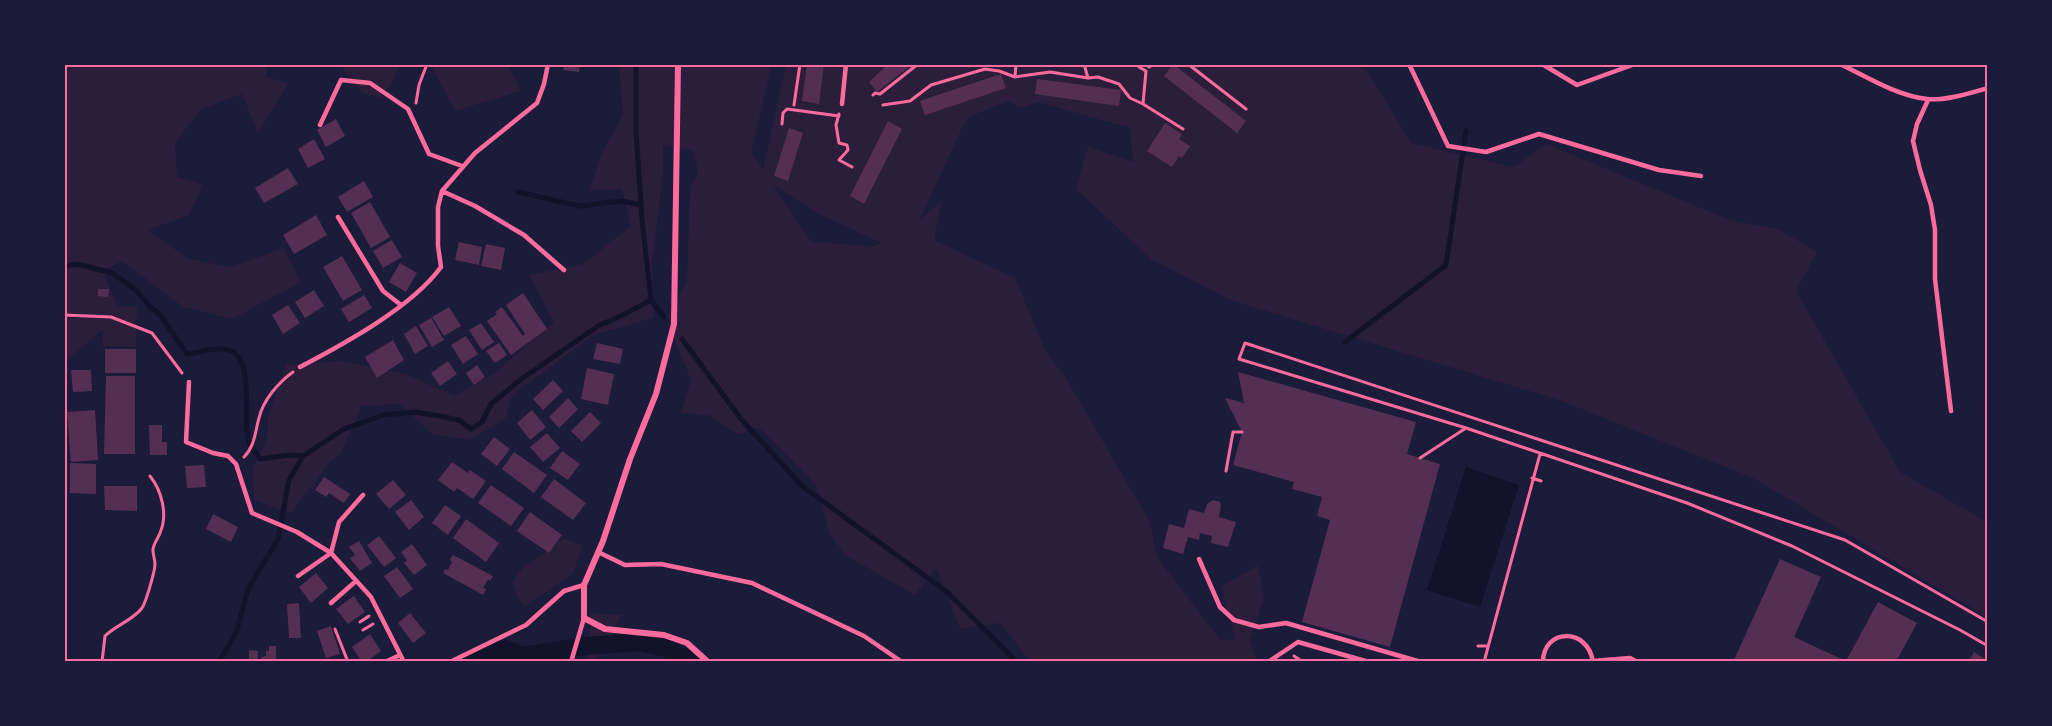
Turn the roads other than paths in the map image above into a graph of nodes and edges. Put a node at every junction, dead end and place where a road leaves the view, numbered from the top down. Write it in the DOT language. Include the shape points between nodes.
graph roads {
  1 [pos="548,64"];
  2 [pos="678,64"];
  3 [pos="846,64"];
  4 [pos="1409,64"];
  5 [pos="1542,64"];
  6 [pos="1635,64"];
  7 [pos="1840,64"];
  8 [pos="1988,88"];
  9 [pos="1928,100"];
  10 [pos="842,104"];
  11 [pos="320,125"];
  12 [pos="462,166"];
  13 [pos="1701,176"];
  14 [pos="442,191"];
  15 [pos="338,217"];
  16 [pos="564,270"];
  17 [pos="401,305"];
  18 [pos="300,367"];
  19 [pos="189,382"];
  20 [pos="1951,411"];
  21 [pos="363,495"];
  22 [pos="598,552"];
  23 [pos="331,553"];
  24 [pos="1199,560"];
  25 [pos="298,576"];
  26 [pos="356,581"];
  27 [pos="585,585"];
  28 [pos="331,603"];
  29 [pos="584,618"];
  30 [pos="400,655"];
  31 [pos="1419,661"];
  32 [pos="1593,661"];
  33 [pos="385,662"];
  34 [pos="406,662"];
  35 [pos="450,662"];
  36 [pos="571,662"];
  37 [pos="708,662"];
  38 [pos="902,662"];
  39 [pos="1268,662"];
  40 [pos="1369,662"];
  41 [pos="1543,662"];
  42 [pos="1637,662"];
  1 -- 12 [label="lane" via="537,103"];
  2 -- 22 [label="street" via="674,324 656,394"];
  3 -- 10 [label="lane"];
  4 -- 13 [label="lane" via="1448,146 1486,152 1539,134 1659,170"];
  5 -- 6 [label="lane" via="1577,86"];
  7 -- 9 [label="lane" via="1898,92"];
  8 -- 9 [label="lane"];
  9 -- 20 [label="lane" via="1913,141 1935,230 1935,279"];
  11 -- 12 [label="lane" via="341,80 370,83 408,109 429,154"];
  12 -- 14 [label="lane"];
  14 -- 16 [label="lane" via="524,235"];
  14 -- 17 [label="lane" via="438,207 441,267 431,282"];
  15 -- 17 [label="lane" via="383,291"];
  17 -- 18 [label="lane" via="341,346"];
  19 -- 23 [label="lane" via="186,442 228,456 236,464 252,513 297,532"];
  21 -- 23 [label="lane" via="339,522"];
  22 -- 27 [label="street"];
  22 -- 38 [label="lane" via="625,565 661,564 752,583 864,636"];
  23 -- 25 [label="lane"];
  23 -- 26 [label="lane"];
  24 -- 31 [label="lane" via="1220,607 1233,620 1259,627 1287,623"];
  26 -- 28 [label="lane"];
  26 -- 30 [label="lane" via="371,597"];
  27 -- 29 [label="street"];
  27 -- 35 [label="lane" via="564,591 526,625"];
  29 -- 36 [label="lane"];
  29 -- 37 [label="street" via="605,629 664,635 687,643"];
  30 -- 33 [label="lane"];
  30 -- 34 [label="lane"];
  32 -- 41 [label="lane" via="1588,646 1574,636 1566,636 1551,642"];
  32 -- 42 [label="lane" via="1630,658"];
  39 -- 40 [label="lane" via="1298,642"];
}
